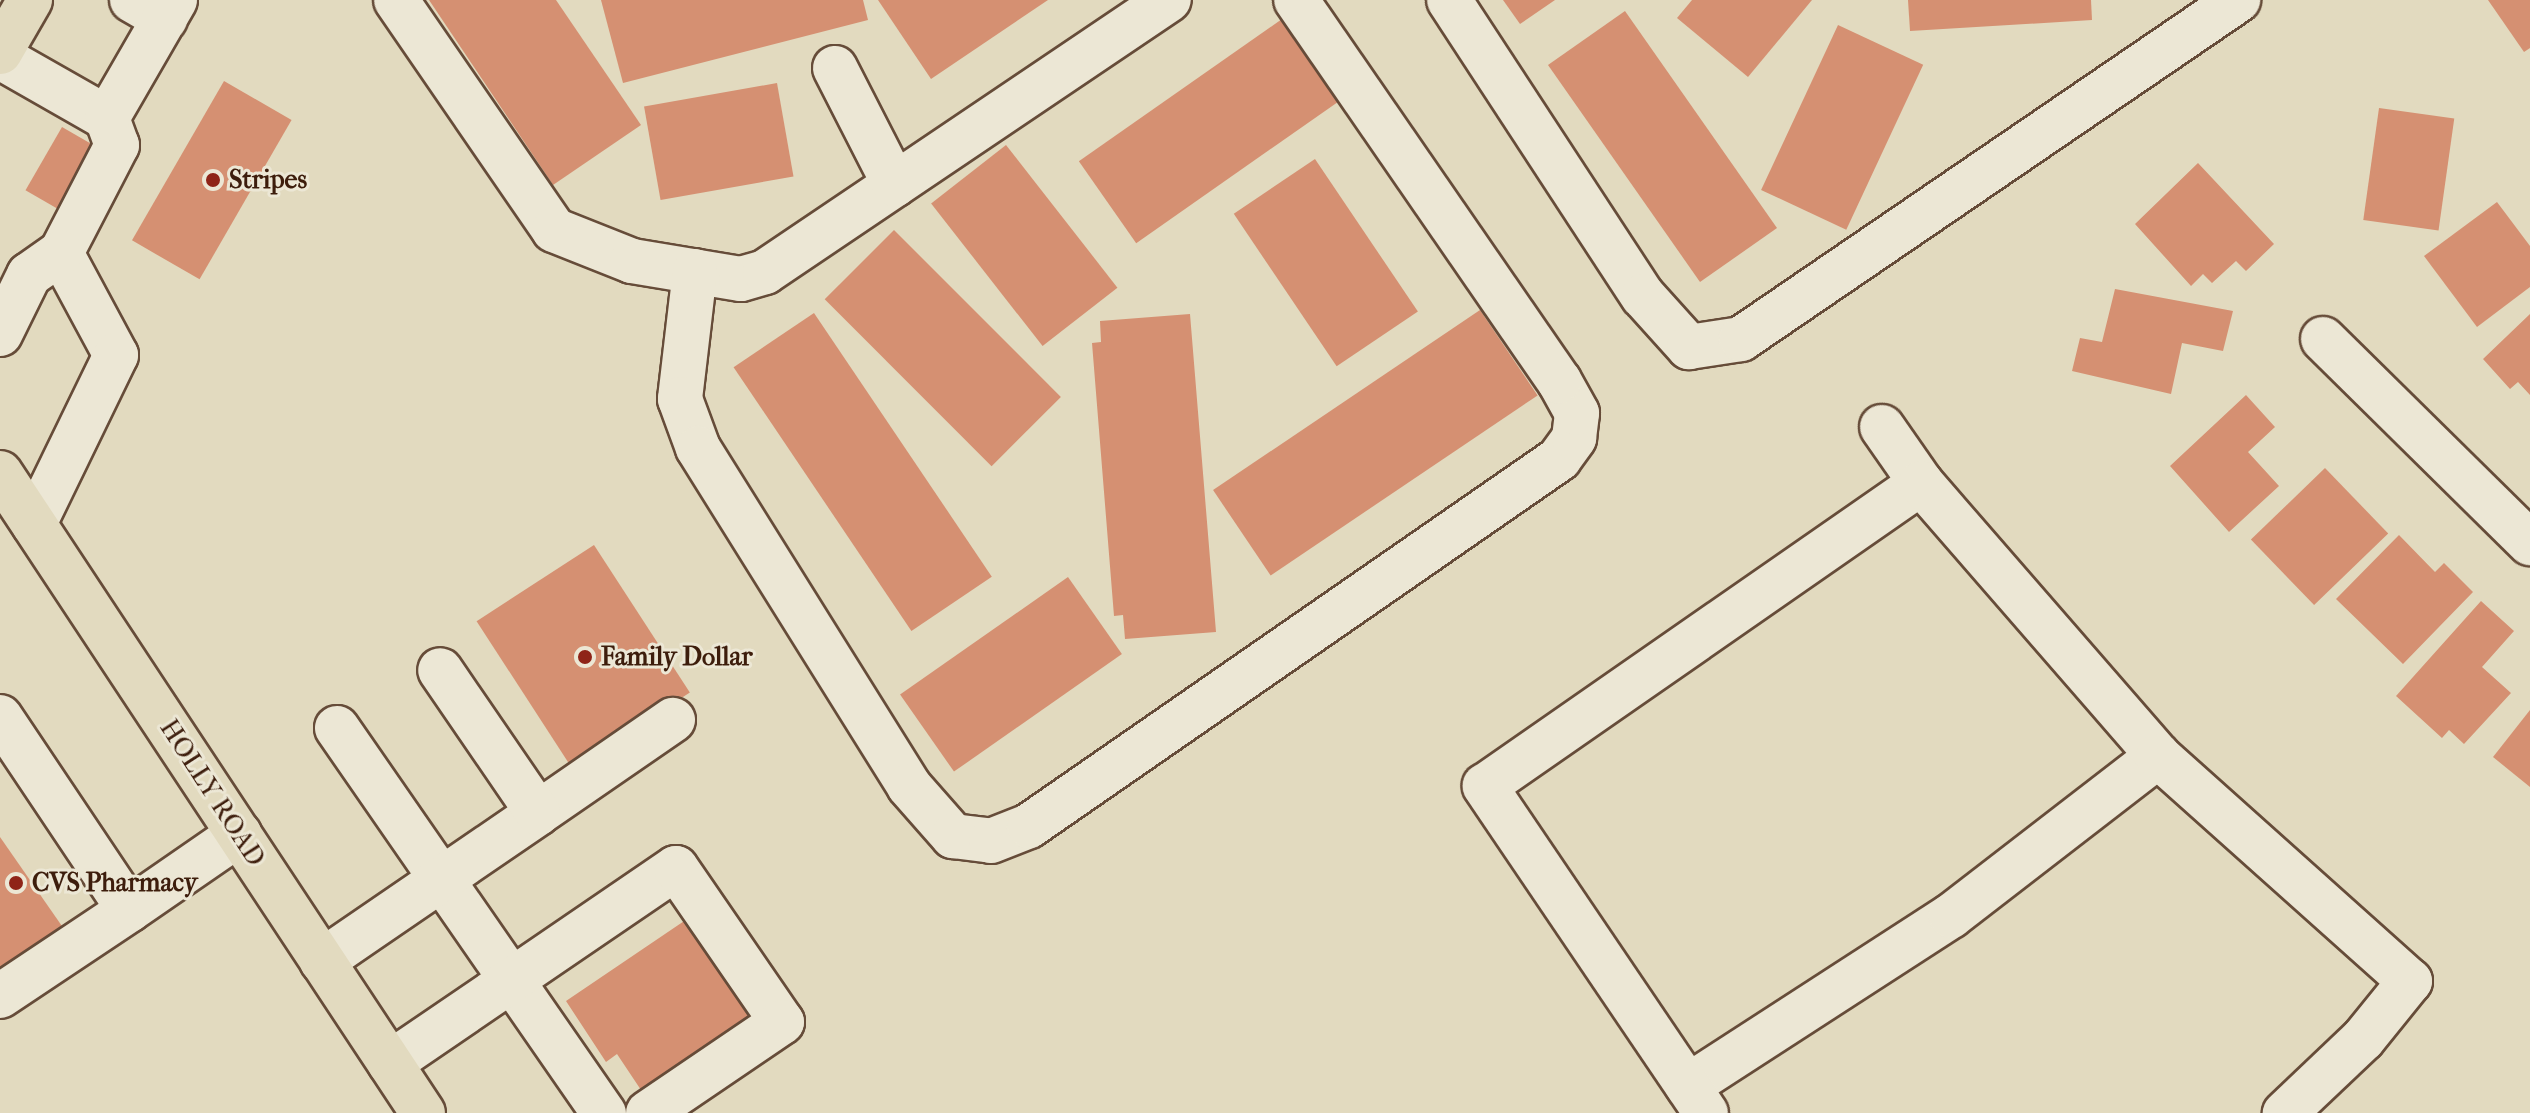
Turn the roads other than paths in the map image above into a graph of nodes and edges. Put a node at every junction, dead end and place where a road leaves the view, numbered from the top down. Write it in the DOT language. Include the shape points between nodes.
graph roads {
  1 [pos="30,0"];
  2 [pos="396,0"];
  3 [pos="1169,0"];
  4 [pos="1296,0"];
  5 [pos="1449,0"];
  6 [pos="2238,0"];
  7 [pos="157,6"];
  8 [pos="0,54"];
  9 [pos="835,68"];
  10 [pos="107,118"];
  11 [pos="895,185"];
  12 [pos="61,253"];
  13 [pos="695,271"];
  14 [pos="0,334"];
  15 [pos="2323,339"];
  16 [pos="1882,427"];
  17 [pos="0,473"];
  18 [pos="1921,483"];
  19 [pos="34,524"];
  20 [pos="2530,543"];
  21 [pos="440,670"];
  22 [pos="0,717"];
  23 [pos="673,720"];
  24 [pos="337,728"];
  25 [pos="2158,756"];
  26 [pos="538,813"];
  27 [pos="239,834"];
  28 [pos="441,879"];
  29 [pos="129,910"];
  30 [pos="322,961"];
  31 [pos="511,980"];
  32 [pos="0,996"];
  33 [pos="390,1063"];
  34 [pos="1697,1100"];
  35 [pos="423,1113"];
  36 [pos="604,1113"];
  37 [pos="648,1113"];
  38 [pos="2285,1113"];
  1 -- 8 [label="main road"];
  2 -- 13 [label="street" via="554,230 581,246"];
  3 -- 11 [label="street"];
  4 -- 13 [label="street" via="1559,381 1577,413 1574,438 1559,459 1029,826 991,841 953,836 909,786 698,448 680,399"];
  5 -- 6 [label="street" via="1643,296 1689,347 1741,339"];
  7 -- 10 [label="street"];
  8 -- 10 [label="street"];
  9 -- 11 [label="street"];
  10 -- 12 [label="street" via="117,145"];
  11 -- 13 [label="street" via="765,272 741,279"];
  12 -- 14 [label="street" via="29,275"];
  12 -- 19 [label="street" via="116,355"];
  15 -- 20 [label="street"];
  16 -- 18 [label="street"];
  17 -- 19 [label="main road, HOLLY ROAD"];
  18 -- 25 [label="street"];
  18 -- 34 [label="street" via="1485,786"];
  19 -- 27 [label="main road, HOLLY ROAD"];
  21 -- 26 [label="street"];
  22 -- 29 [label="street"];
  23 -- 26 [label="street"];
  24 -- 28 [label="street"];
  25 -- 34 [label="street" via="1951,916"];
  25 -- 38 [label="street" via="2410,981 2363,1039"];
  26 -- 28 [label="street"];
  27 -- 29 [label="street"];
  27 -- 30 [label="main road, HOLLY ROAD"];
  28 -- 30 [label="street"];
  28 -- 31 [label="street"];
  29 -- 32 [label="street"];
  30 -- 33 [label="main road, HOLLY ROAD"];
  31 -- 33 [label="street"];
  31 -- 36 [label="street"];
  31 -- 37 [label="street" via="676,868 782,1022"];
  33 -- 35 [label="main road, HOLLY ROAD"];
}
